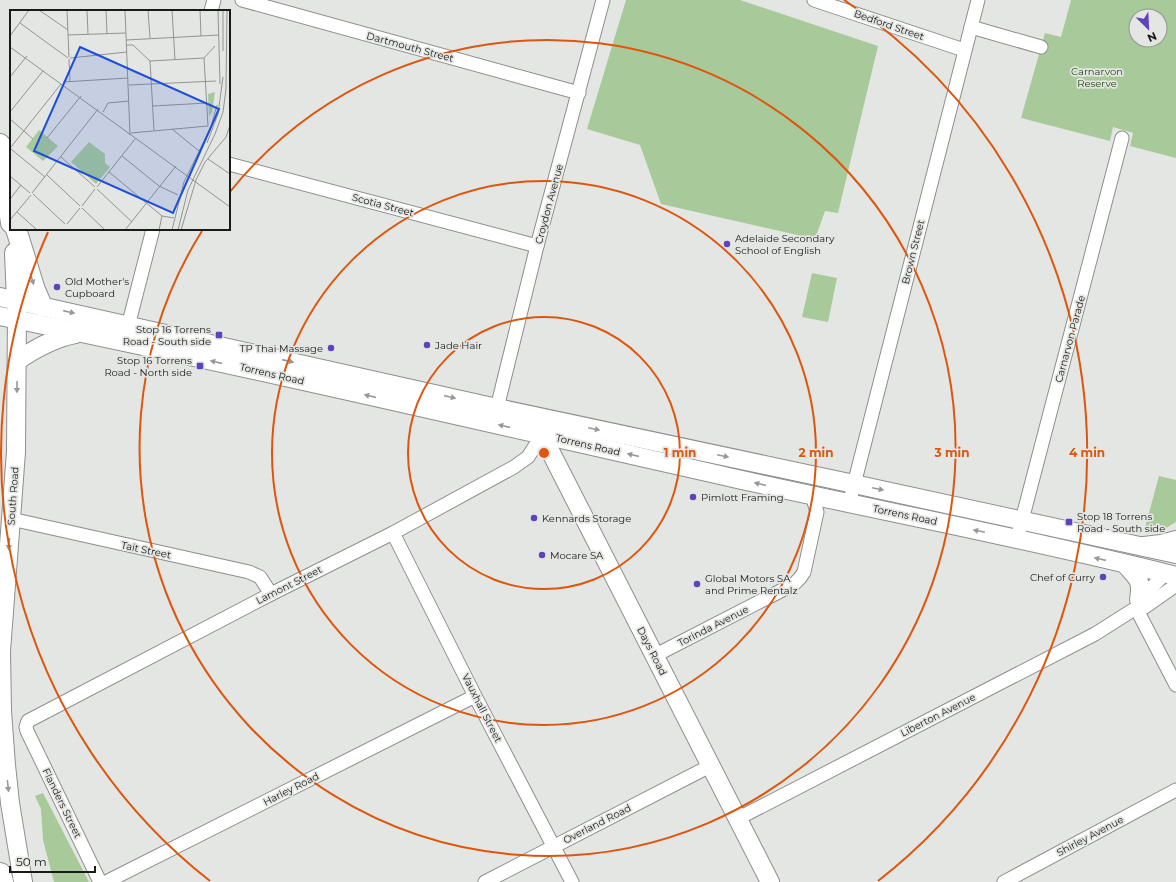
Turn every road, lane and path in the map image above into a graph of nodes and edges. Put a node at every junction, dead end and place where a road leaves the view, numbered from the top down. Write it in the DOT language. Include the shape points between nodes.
graph roads {
  1 [pos="214,0"];
  2 [pos="242,0"];
  3 [pos="603,0"];
  4 [pos="814,0"];
  5 [pos="978,0"];
  6 [pos="211,10"];
  7 [pos="971,27"];
  8 [pos="1041,47"];
  9 [pos="964,50"];
  10 [pos="579,93"];
  11 [pos="1122,138"];
  12 [pos="0,144"];
  13 [pos="230,164"];
  14 [pos="10,209"];
  15 [pos="13,230"];
  16 [pos="15,230"];
  17 [pos="153,230"];
  18 [pos="537,246"];
  19 [pos="42,306"];
  20 [pos="9,308"];
  21 [pos="83,333"];
  22 [pos="126,333"];
  23 [pos="17,361"];
  24 [pos="497,408"];
  25 [pos="544,427"];
  26 [pos="854,484"];
  27 [pos="814,503"];
  28 [pos="849,504"];
  29 [pos="11,519"];
  30 [pos="1023,520"];
  31 [pos="393,533"];
  32 [pos="1176,539"];
  33 [pos="1017,540"];
  34 [pos="1137,546"];
  35 [pos="1176,555"];
  36 [pos="1126,565"];
  37 [pos="1172,578"];
  38 [pos="271,594"];
  39 [pos="1138,604"];
  40 [pos="654,656"];
  41 [pos="1176,686"];
  42 [pos="476,696"];
  43 [pos="27,724"];
  44 [pos="710,766"];
  45 [pos="1176,790"];
  46 [pos="737,819"];
  47 [pos="554,847"];
  48 [pos="0,874"];
  49 [pos="2,882"];
  50 [pos="23,882"];
  51 [pos="100,882"];
  52 [pos="106,882"];
  53 [pos="485,882"];
  54 [pos="572,882"];
  55 [pos="770,882"];
  56 [pos="1004,882"];
  1 -- 6 [label="street"];
  2 -- 10 [label="street, Dartmouth Street"];
  3 -- 10 [label="street, Croydon Avenue"];
  4 -- 9 [label="street, Bedford Street"];
  5 -- 7 [label="street, Brown Street"];
  7 -- 8 [label="street"];
  7 -- 9 [label="street, Brown Street"];
  9 -- 26 [label="street, Brown Street"];
  10 -- 18 [label="street, Croydon Avenue"];
  11 -- 30 [label="street, Carnarvon Parade"];
  12 -- 14 [label="main road, South Road"];
  13 -- 18 [label="street, Scotia Street"];
  15 -- 20 [label="main road, South Road" via="16,258"];
  16 -- 19 [label="main road, one-way"];
  17 -- 22 [label="street"];
  18 -- 24 [label="street, Croydon Avenue"];
  19 -- 20 [label="main road, Torrens Road"];
  19 -- 22 [label="main road, Torrens Road, one-way"];
  20 -- 21 [label="main road, Torrens Road"];
  20 -- 23 [label="main road, South Road"];
  21 -- 22 [label="main road, Torrens Road"];
  21 -- 23 [label="main road" via="54,340 30,351"];
  22 -- 24 [label="main road, Torrens Road, one-way"];
  25 -- 22 [label="main road, Torrens Road, one-way"];
  23 -- 29 [label="main road, South Road, one-way" via="16,452"];
  24 -- 25 [label="main road, Torrens Road"];
  25 -- 26 [label="main road, Torrens Road, one-way"];
  27 -- 25 [label="main road, Torrens Road, one-way"];
  25 -- 31 [label="street, Lamont Street" via="528,457"];
  25 -- 40 [label="main road, Days Road"];
  26 -- 28 [label="street, Brown Street"];
  26 -- 30 [label="main road, Torrens Road, one-way"];
  27 -- 28 [label="main road, Torrens Road"];
  27 -- 40 [label="street, Torinda Avenue" via="804,572 794,584"];
  33 -- 28 [label="main road, Torrens Road, one-way"];
  29 -- 38 [label="street, Tait Street" via="249,572 260,577"];
  29 -- 50 [label="main road, South Road, one-way" via="1,651 2,711 10,802"];
  30 -- 33 [label="street, Carnarvon Parade"];
  30 -- 34 [label="main road, Torrens Road"];
  31 -- 38 [label="street, Lamont Street"];
  31 -- 42 [label="street, Vauxhall Street"];
  32 -- 34 [label="street"];
  36 -- 33 [label="main road, Torrens Road, one-way"];
  34 -- 35 [label="main road, Torrens Road"];
  35 -- 37 [label="main road"];
  36 -- 37 [label="main road, Torrens Road"];
  36 -- 39 [label="main road" via="1141,586"];
  37 -- 39 [label="street, Liberton Avenue"];
  38 -- 43 [label="street, Lamont Street" via="30,719"];
  39 -- 41 [label="street"];
  39 -- 46 [label="street, Liberton Avenue" via="1095,634"];
  40 -- 44 [label="main road, Days Road"];
  42 -- 47 [label="street, Vauxhall Street"];
  42 -- 52 [label="street, Harley Road"];
  43 -- 51 [label="street, Flanders Street" via="27,730"];
  44 -- 46 [label="main road, Days Road"];
  44 -- 47 [label="street, Overland Road"];
  45 -- 56 [label="street, Shirley Avenue"];
  46 -- 55 [label="main road, Days Road"];
  47 -- 53 [label="street, Overland Road"];
  47 -- 54 [label="street, Vauxhall Street"];
  48 -- 49 [label="highway"];
}
